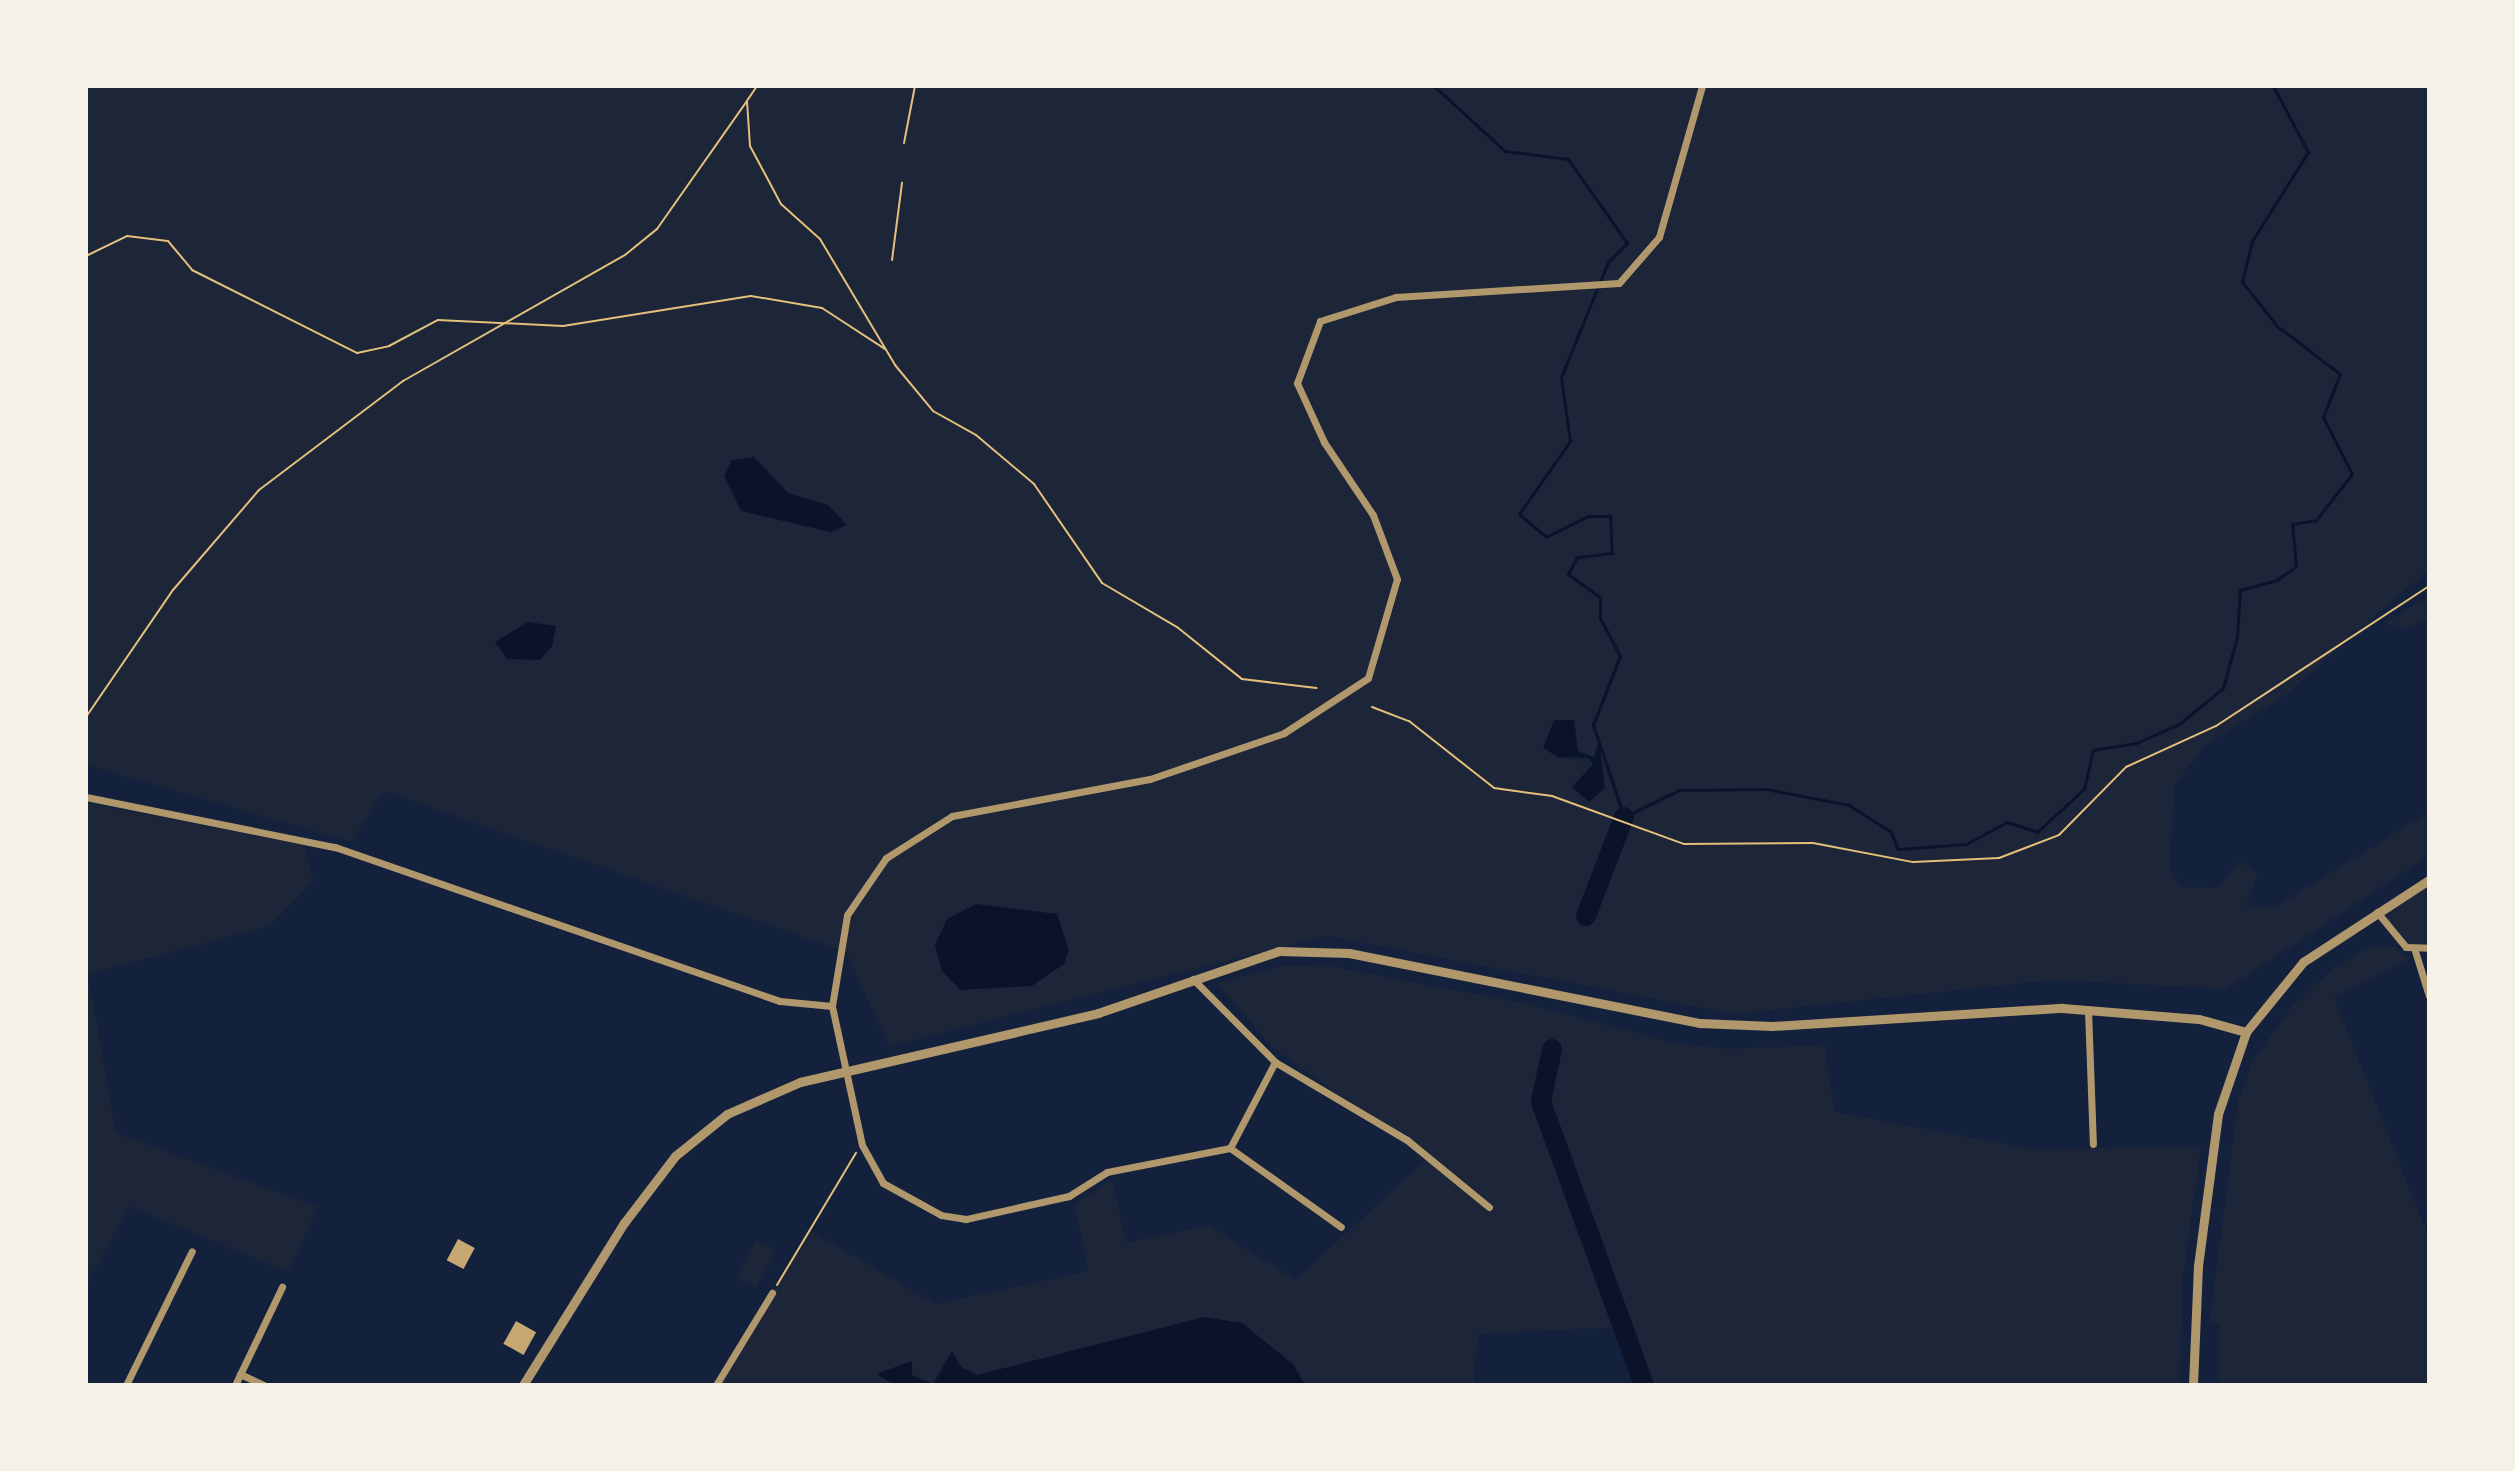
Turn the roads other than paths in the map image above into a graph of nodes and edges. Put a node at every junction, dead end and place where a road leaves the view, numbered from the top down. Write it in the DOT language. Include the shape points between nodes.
graph roads {
  1 [pos="1702,86"];
  2 [pos="86,794"];
  3 [pos="2429,880"];
  4 [pos="2377,912"];
  5 [pos="2429,948"];
  6 [pos="2415,951"];
  7 [pos="1192,978"];
  8 [pos="2429,996"];
  9 [pos="832,1006"];
  10 [pos="2088,1010"];
  11 [pos="2246,1032"];
  12 [pos="1275,1062"];
  13 [pos="845,1070"];
  14 [pos="2093,1144"];
  15 [pos="1230,1148"];
  16 [pos="1489,1207"];
  17 [pos="1341,1227"];
  18 [pos="192,1251"];
  19 [pos="282,1287"];
  20 [pos="772,1293"];
  21 [pos="240,1374"];
  22 [pos="126,1385"];
  23 [pos="235,1385"];
  24 [pos="264,1385"];
  25 [pos="523,1385"];
  26 [pos="716,1385"];
  27 [pos="2193,1385"];
  1 -- 9 [label="street" via="1659,237 1619,283 1396,297 1320,321 1297,383 1324,442 1373,515 1397,579 1368,678 1269,739 1114,790 1036,796 952,816 917,834 886,858 847,915"];
  2 -- 9 [label="street" via="335,847 780,1001"];
  3 -- 4 [label="street"];
  4 -- 6 [label="street"];
  4 -- 11 [label="street" via="2303,962"];
  5 -- 6 [label="street"];
  6 -- 8 [label="street"];
  7 -- 10 [label="street" via="1279,951 1327,951 1608,1009 1742,1026"];
  7 -- 12 [label="street"];
  7 -- 13 [label="street" via="1098,1013"];
  9 -- 13 [label="street"];
  10 -- 11 [label="street" via="2199,1019"];
  10 -- 14 [label="street"];
  11 -- 27 [label="street" via="2218,1114"];
  12 -- 15 [label="street"];
  12 -- 16 [label="street" via="1407,1140"];
  13 -- 15 [label="street" via="862,1145 883,1183 921,1207 966,1219 1069,1196 1107,1172"];
  13 -- 25 [label="street" via="727,1114 675,1156 574,1296"];
  15 -- 17 [label="street"];
  18 -- 22 [label="street"];
  19 -- 21 [label="street"];
  20 -- 26 [label="street"];
  21 -- 23 [label="street"];
  21 -- 24 [label="street"];
}
